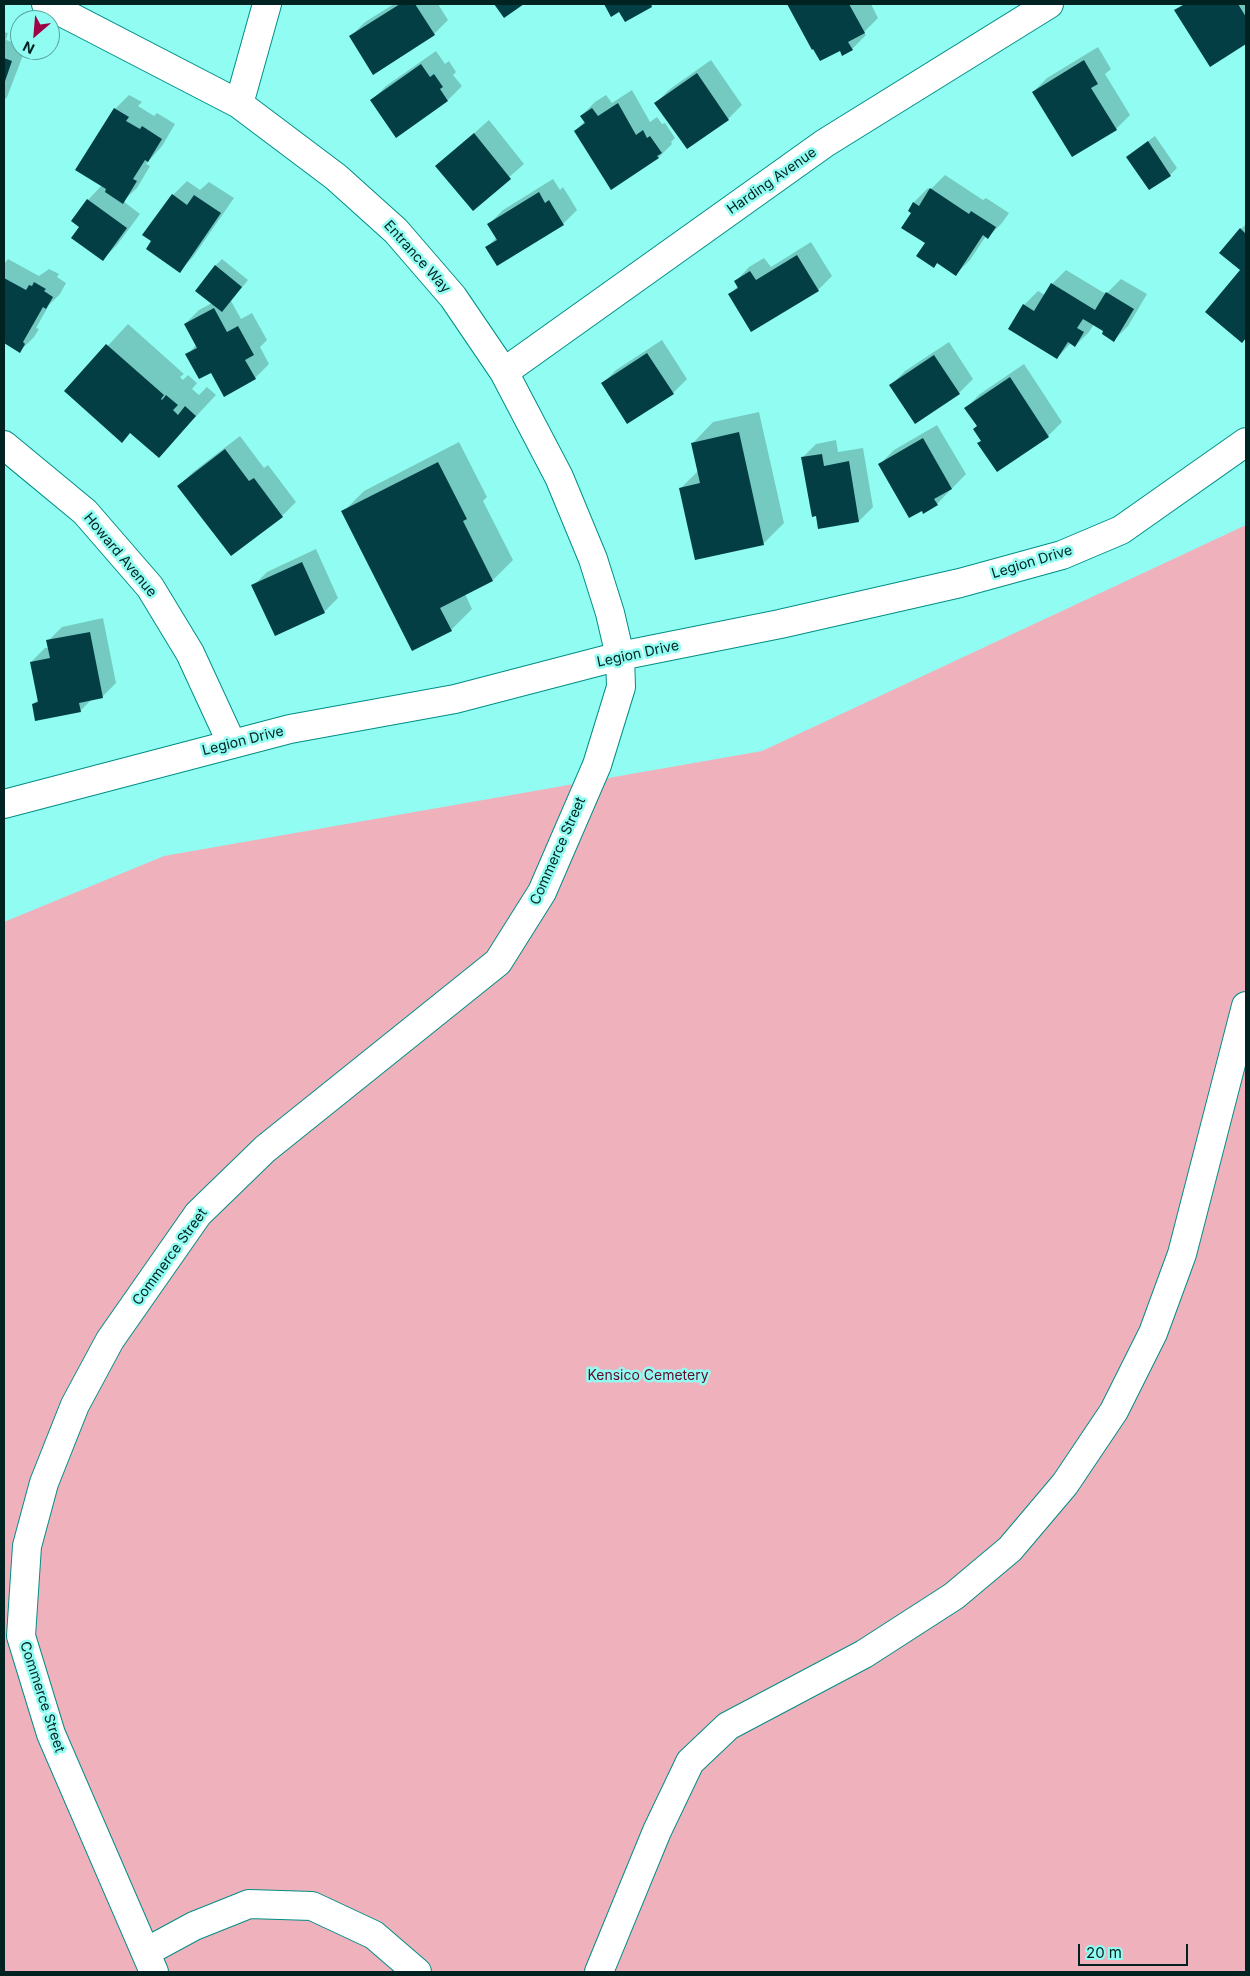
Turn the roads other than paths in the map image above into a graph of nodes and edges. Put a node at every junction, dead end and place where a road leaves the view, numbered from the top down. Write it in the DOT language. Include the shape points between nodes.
graph roads {
  1 [pos="46,4"];
  2 [pos="267,4"];
  3 [pos="1049,4"];
  4 [pos="239,104"];
  5 [pos="504,372"];
  6 [pos="1246,442"];
  7 [pos="4,445"];
  8 [pos="620,656"];
  9 [pos="232,744"];
  10 [pos="4,804"];
  11 [pos="1246,1006"];
  12 [pos="27,1546"];
  13 [pos="4,1578"];
  14 [pos="150,1962"];
  15 [pos="417,1972"];
  16 [pos="599,1972"];
  1 -- 4 [label="street, Entrance Way"];
  2 -- 4 [label="street"];
  3 -- 5 [label="street, Harding Avenue" via="825,143"];
  4 -- 5 [label="street, Entrance Way" via="336,177 396,231 453,297"];
  5 -- 8 [label="street, Entrance Way" via="559,477 593,559"];
  6 -- 8 [label="street, Legion Drive" via="1121,530 1062,555 960,583"];
  7 -- 9 [label="street, Howard Avenue" via="85,512 150,587 190,653"];
  8 -- 9 [label="street, Legion Drive" via="454,699 290,729"];
  8 -- 12 [label="street, Commerce Street" via="621,687 597,765 542,892 498,962 265,1149 198,1214 110,1340 75,1405 44,1483"];
  9 -- 10 [label="street, Legion Drive"];
  11 -- 16 [label="street" via="1182,1254 1153,1333 1114,1411 1064,1484 1010,1549 954,1596 864,1654 728,1726 690,1762 657,1831"];
  12 -- 13 [label="street"];
  12 -- 14 [label="street, Commerce Street" via="21,1636 51,1734"];
  14 -- 15 [label="street" via="194,1926 249,1904 312,1906 374,1935"];
}
